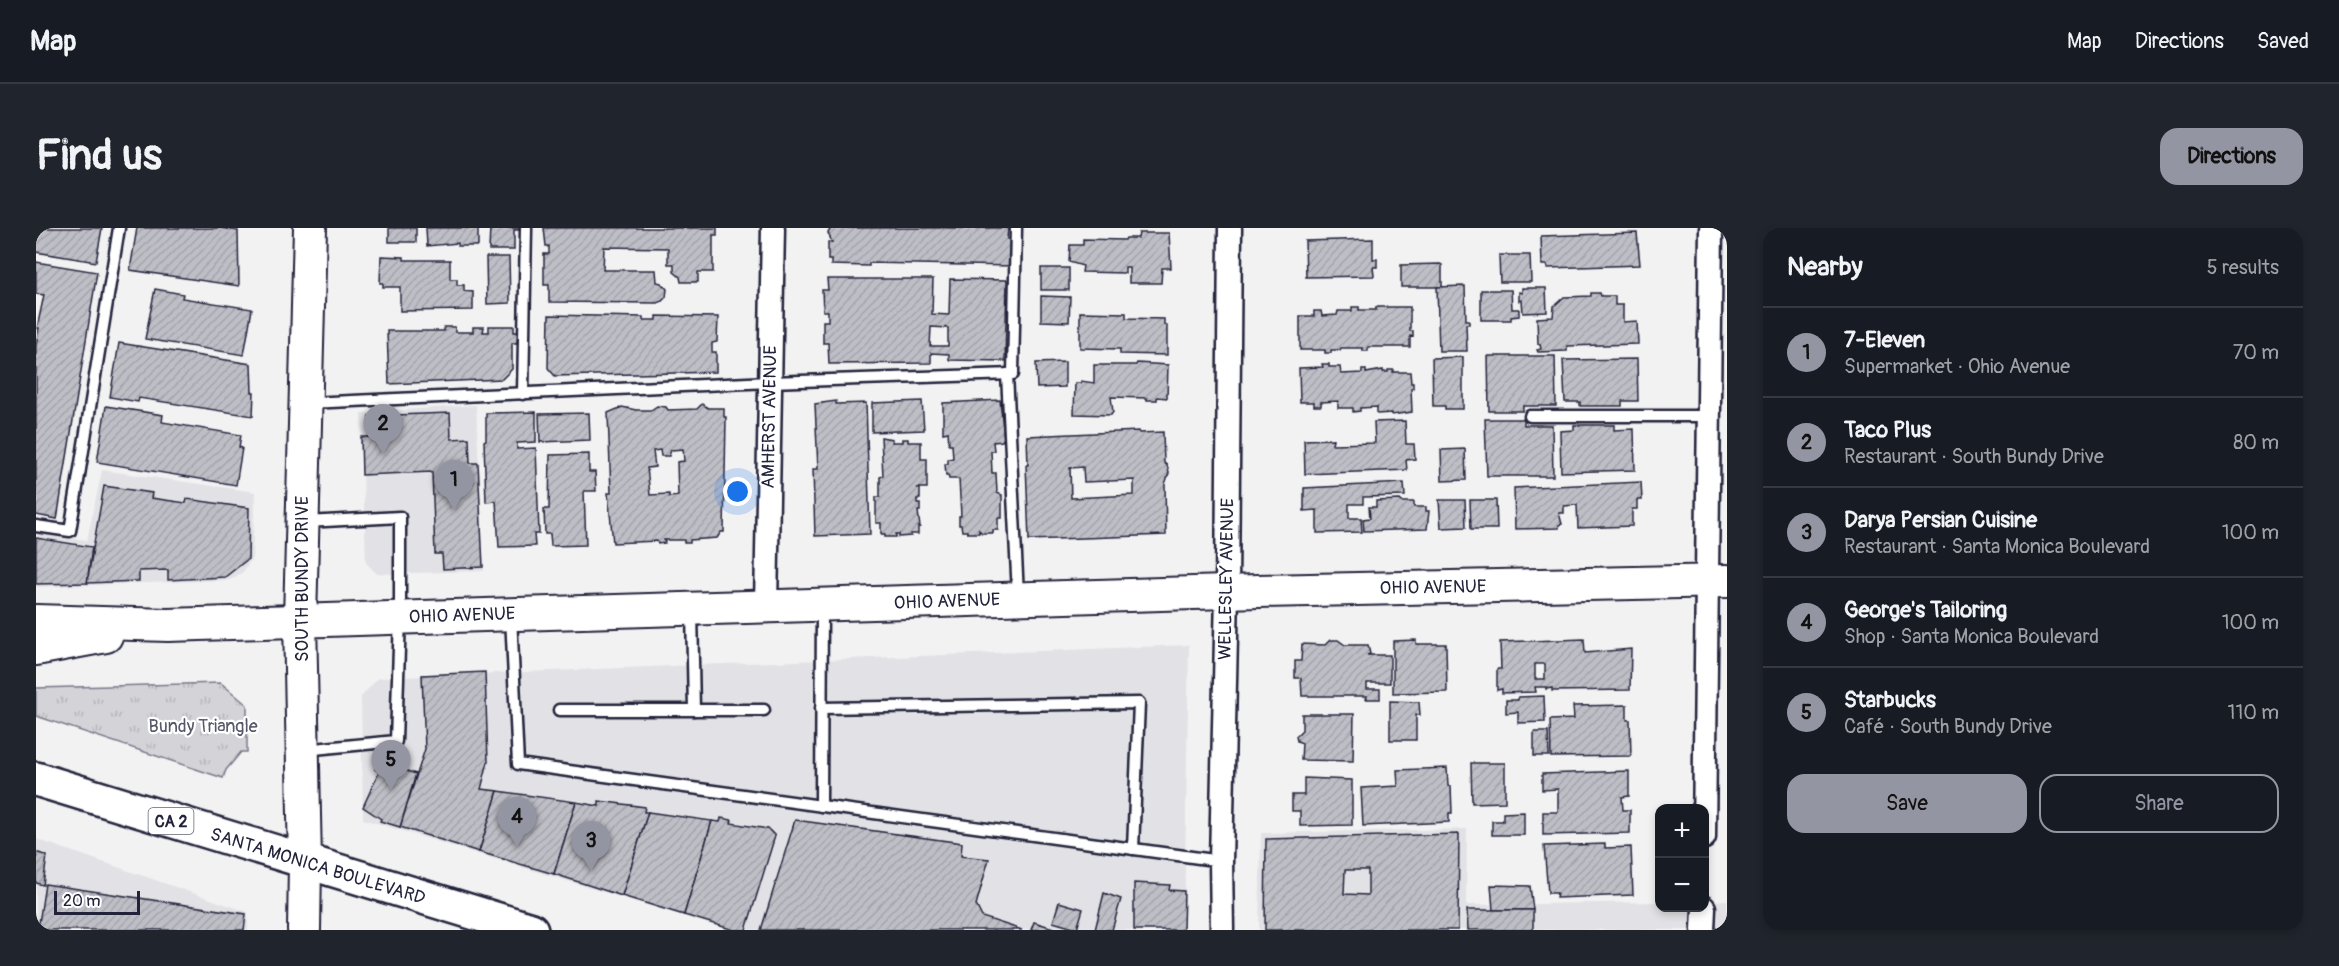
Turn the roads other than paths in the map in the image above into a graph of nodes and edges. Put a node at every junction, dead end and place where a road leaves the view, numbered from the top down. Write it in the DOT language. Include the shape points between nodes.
graph roads {
  1 [pos="120,228"];
  2 [pos="310,228"];
  3 [pos="526,228"];
  4 [pos="773,228"];
  5 [pos="1016,228"];
  6 [pos="1230,228"];
  7 [pos="1711,228"];
  8 [pos="1007,374"];
  9 [pos="770,382"];
  10 [pos="523,394"];
  11 [pos="305,404"];
  12 [pos="1530,416"];
  13 [pos="1709,416"];
  14 [pos="302,522"];
  15 [pos="36,526"];
  16 [pos="1717,581"];
  17 [pos="1227,592"];
  18 [pos="1018,598"];
  19 [pos="822,604"];
  20 [pos="766,606"];
  21 [pos="692,608"];
  22 [pos="510,613"];
  23 [pos="400,616"];
  24 [pos="300,620"];
  25 [pos="36,621"];
  26 [pos="168,625"];
  27 [pos="36,649"];
  28 [pos="821,708"];
  29 [pos="559,710"];
  30 [pos="694,710"];
  31 [pos="764,710"];
  32 [pos="303,751"];
  33 [pos="36,780"];
  34 [pos="1706,804"];
  35 [pos="821,806"];
  36 [pos="1133,849"];
  37 [pos="1221,861"];
  38 [pos="305,863"];
  39 [pos="1704,912"];
  40 [pos="482,923"];
  41 [pos="304,930"];
  42 [pos="531,930"];
  43 [pos="1222,930"];
  44 [pos="1703,930"];
  1 -- 15 [label="lane" via="70,531"];
  2 -- 11 [label="street, SOUTH BUNDY DRIVE"];
  3 -- 10 [label="lane"];
  4 -- 9 [label="street, AMHERST AVENUE"];
  5 -- 8 [label="lane" via="1013,374"];
  6 -- 17 [label="street, WELLESLEY AVENUE"];
  7 -- 13 [label="street"];
  8 -- 9 [label="lane"];
  8 -- 18 [label="lane"];
  9 -- 10 [label="lane"];
  9 -- 20 [label="street, AMHERST AVENUE"];
  10 -- 11 [label="lane"];
  11 -- 14 [label="street, SOUTH BUNDY DRIVE"];
  12 -- 13 [label="lane"];
  13 -- 16 [label="street"];
  14 -- 23 [label="lane" via="400,517"];
  14 -- 24 [label="street, SOUTH BUNDY DRIVE"];
  16 -- 17 [label="street, OHIO AVENUE"];
  16 -- 34 [label="street"];
  17 -- 18 [label="street, OHIO AVENUE"];
  17 -- 37 [label="street, WELLESLEY AVENUE"];
  18 -- 19 [label="street, OHIO AVENUE"];
  19 -- 20 [label="street, OHIO AVENUE"];
  19 -- 28 [label="lane"];
  20 -- 21 [label="street, OHIO AVENUE"];
  21 -- 22 [label="street, OHIO AVENUE"];
  21 -- 30 [label="lane"];
  22 -- 23 [label="street, OHIO AVENUE"];
  22 -- 35 [label="lane" via="518,764"];
  23 -- 24 [label="street, OHIO AVENUE"];
  23 -- 32 [label="lane" via="396,741"];
  24 -- 26 [label="street, OHIO AVENUE"];
  24 -- 32 [label="street, SOUTH BUNDY DRIVE"];
  25 -- 26 [label="street, OHIO AVENUE"];
  26 -- 27 [label="street, OHIO AVENUE"];
  28 -- 35 [label="lane"];
  28 -- 36 [label="lane" via="1139,703"];
  29 -- 30 [label="lane"];
  30 -- 31 [label="lane"];
  32 -- 38 [label="street, SOUTH BUNDY DRIVE"];
  33 -- 38 [label="main road, SANTA MONICA BOULEVARD / CA 2"];
  35 -- 36 [label="lane"];
  36 -- 37 [label="lane"];
  37 -- 43 [label="street, WELLESLEY AVENUE"];
  38 -- 40 [label="main road, SANTA MONICA BOULEVARD / CA 2"];
  38 -- 41 [label="street, SOUTH BUNDY DRIVE"];
  39 -- 44 [label="street"];
  40 -- 42 [label="main road, SANTA MONICA BOULEVARD / CA 2"];
}
